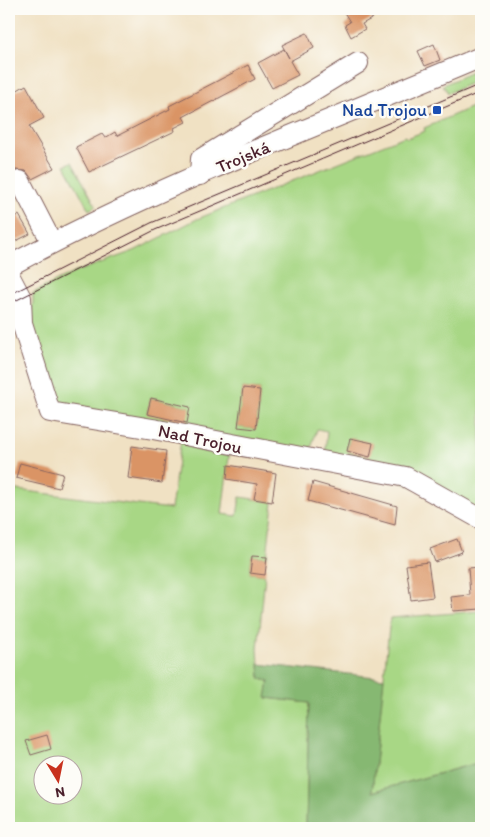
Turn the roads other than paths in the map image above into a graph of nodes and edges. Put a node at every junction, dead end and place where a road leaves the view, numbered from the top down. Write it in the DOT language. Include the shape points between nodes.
graph roads {
  1 [pos="481,57"];
  2 [pos="358,63"];
  3 [pos="200,175"];
  4 [pos="20,181"];
  5 [pos="52,243"];
  6 [pos="9,266"];
  7 [pos="9,275"];
  8 [pos="15,326"];
  9 [pos="481,519"];
  1 -- 3 [label="street, Trojská"];
  2 -- 3 [label="street" via="201,159"];
  3 -- 5 [label="street, Trojská"];
  4 -- 5 [label="street"];
  5 -- 6 [label="street, Trojská"];
  7 -- 8 [label="street, Nad Trojou" via="21,298"];
  8 -- 9 [label="street, Nad Trojou" via="50,412 406,477"];
}
